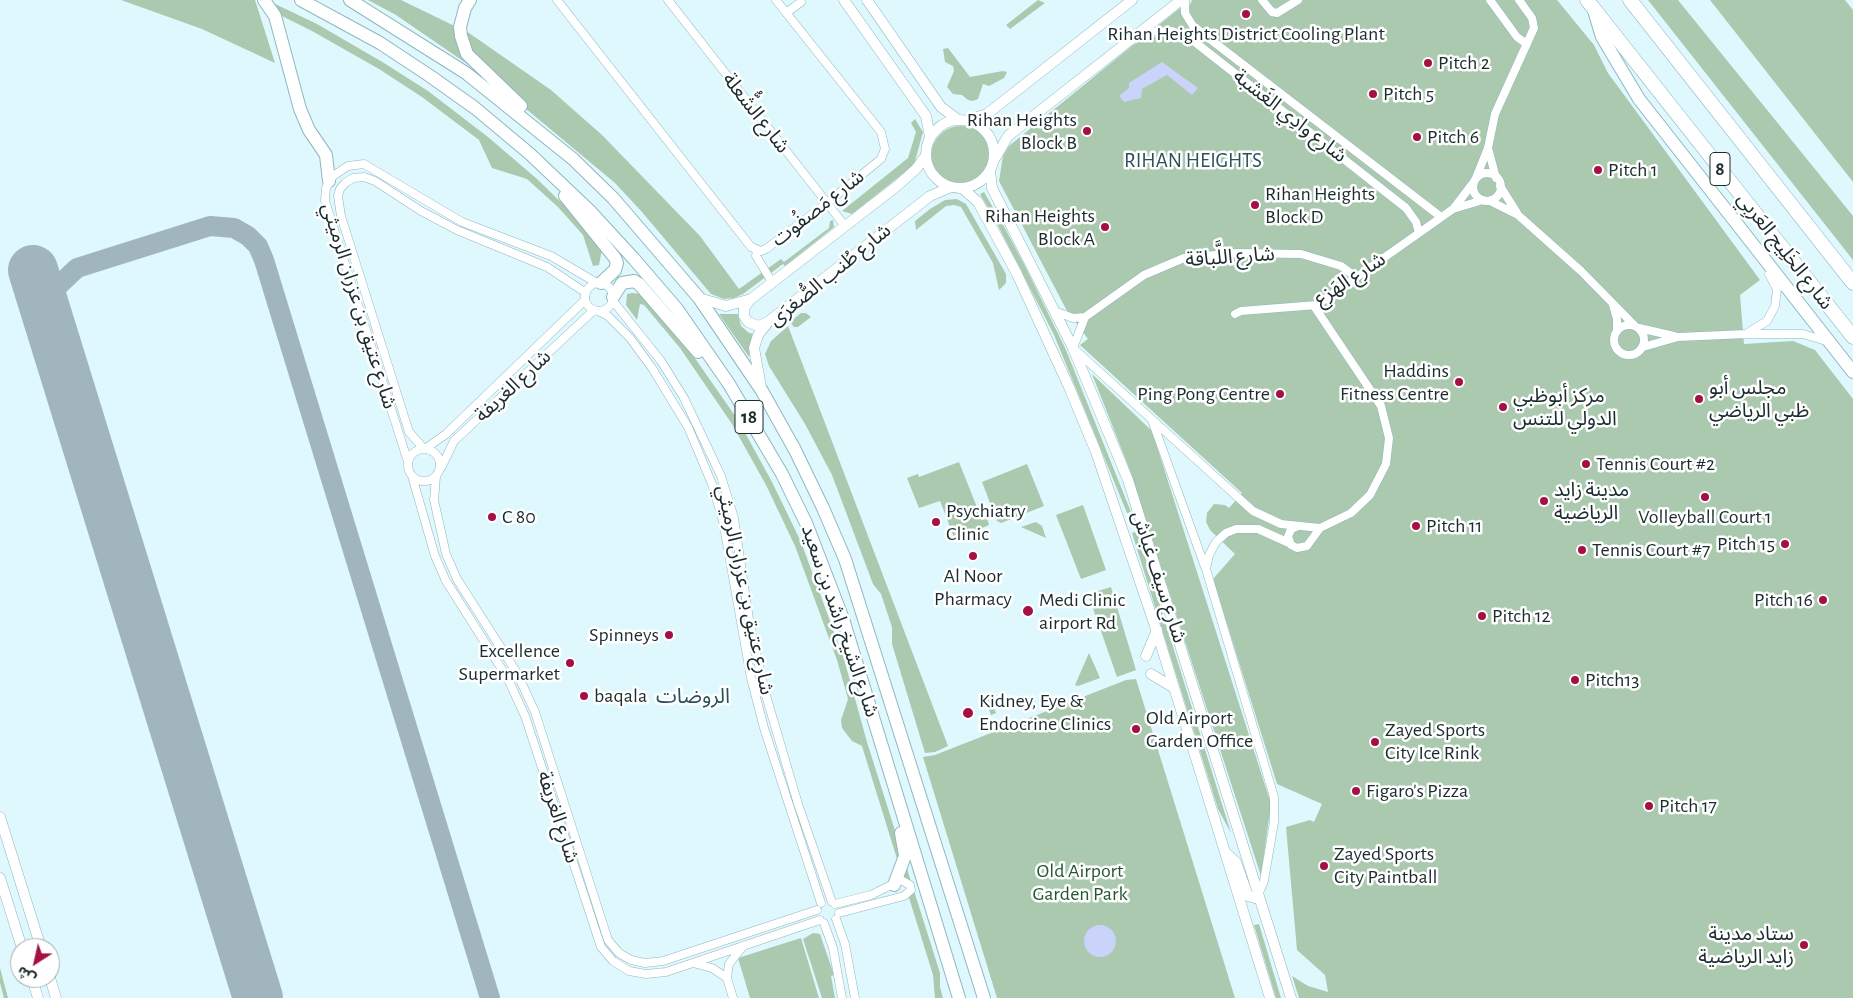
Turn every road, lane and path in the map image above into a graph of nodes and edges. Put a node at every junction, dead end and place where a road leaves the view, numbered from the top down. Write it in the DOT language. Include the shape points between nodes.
graph roads {
  1 [pos="264,0"];
  2 [pos="301,0"];
  3 [pos="350,0"];
  4 [pos="470,0"];
  5 [pos="557,0"];
  6 [pos="668,0"];
  7 [pos="776,0"];
  8 [pos="844,0"];
  9 [pos="867,0"];
  10 [pos="1132,0"];
  11 [pos="1181,0"];
  12 [pos="1186,0"];
  13 [pos="1262,0"];
  14 [pos="1298,0"];
  15 [pos="1490,0"];
  16 [pos="1519,0"];
  17 [pos="1630,0"];
  18 [pos="801,2"];
  19 [pos="1590,3"];
  20 [pos="786,13"];
  21 [pos="1141,32"];
  22 [pos="1527,44"];
  23 [pos="961,119"];
  24 [pos="537,128"];
  25 [pos="930,137"];
  26 [pos="1488,148"];
  27 [pos="530,154"];
  28 [pos="925,157"];
  29 [pos="994,160"];
  30 [pos="990,172"];
  31 [pos="1496,178"];
  32 [pos="1475,180"];
  33 [pos="329,181"];
  34 [pos="1500,186"];
  35 [pos="951,187"];
  36 [pos="962,188"];
  37 [pos="1486,201"];
  38 [pos="827,203"];
  39 [pos="1453,209"];
  40 [pos="1518,215"];
  41 [pos="1441,217"];
  42 [pos="845,226"];
  43 [pos="1419,233"];
  44 [pos="1750,242"];
  45 [pos="757,250"];
  46 [pos="1356,277"];
  47 [pos="774,281"];
  48 [pos="599,283"];
  49 [pos="1853,283"];
  50 [pos="586,296"];
  51 [pos="700,298"];
  52 [pos="613,299"];
  53 [pos="751,299"];
  54 [pos="1612,304"];
  55 [pos="1314,306"];
  56 [pos="596,310"];
  57 [pos="1054,311"];
  58 [pos="1235,314"];
  59 [pos="1085,317"];
  60 [pos="769,321"];
  61 [pos="1637,327"];
  62 [pos="1617,331"];
  63 [pos="1746,334"];
  64 [pos="1678,337"];
  65 [pos="1853,337"];
  66 [pos="1832,345"];
  67 [pos="1643,347"];
  68 [pos="1073,348"];
  69 [pos="1853,372"];
  70 [pos="729,384"];
  71 [pos="762,391"];
  72 [pos="1152,420"];
  73 [pos="424,449"];
  74 [pos="408,462"];
  75 [pos="441,468"];
  76 [pos="412,476"];
  77 [pos="436,477"];
  78 [pos="1296,527"];
  79 [pos="1320,528"];
  80 [pos="1289,542"];
  81 [pos="1206,569"];
  82 [pos="1157,630"];
  83 [pos="1146,656"];
  84 [pos="1151,674"];
  85 [pos="1174,688"];
  86 [pos="885,753"];
  87 [pos="0,817"];
  88 [pos="1224,851"];
  89 [pos="0,878"];
  90 [pos="894,885"];
  91 [pos="1258,895"];
  92 [pos="833,903"];
  93 [pos="819,907"];
  94 [pos="838,916"];
  95 [pos="822,922"];
  96 [pos="19,938"];
  97 [pos="38,938"];
  98 [pos="744,945"];
  99 [pos="691,962"];
  100 [pos="727,978"];
  101 [pos="733,998"];
  102 [pos="842,998"];
  103 [pos="855,998"];
  104 [pos="959,998"];
  105 [pos="984,998"];
  106 [pos="1270,998"];
  107 [pos="1291,998"];
  1 -- 33 [label="main road" via="275,16 300,109 326,155"];
  2 -- 27 [label="main road, شارع الشيخ راشد بن سعيد / 18" via="430,76"];
  3 -- 24 [label="main road, شارع الشيخ راشد بن سعيد / 18" via="466,73"];
  4 -- 24 [label="main road" via="460,27 467,54 517,102"];
  5 -- 45 [label="street, شارع مَصفُوت"];
  6 -- 38 [label="street, شارع الشُّعلة"];
  7 -- 20 [label="street, شارع مَصفُوت"];
  8 -- 25 [label="street" via="926,116"];
  9 -- 23 [label="street" via="941,106"];
  10 -- 23 [label="street" via="987,114 977,119"];
  11 -- 21 [label="street"];
  12 -- 41 [label="street, شارع وادِي الغَشبة" via="1185,13 1193,26"];
  13 -- 14 [label="street" via="1277,13"];
  15 -- 22 [label="street" via="1517,37"];
  16 -- 22 [label="street, شارع الهَزع" via="1534,24"];
  17 -- 49 [label="highway, شارع الخَلِيج العَربِي / 8"];
  18 -- 20 [label="street"];
  19 -- 44 [label="main road" via="1602,38 1639,99"];
  19 -- 65 [label="highway, شارع الخَلِيج العَربِي / 8"];
  20 -- 38 [label="street, شارع مَصفُوت" via="885,141 881,158"];
  21 -- 29 [label="street" via="1008,136"];
  21 -- 43 [label="street, شارع وادِي الغَشبة" via="1172,32 1191,39 1406,208 1413,216"];
  22 -- 26 [label="street, شارع الهَزع" via="1495,114"];
  23 -- 25 [label="street" via="941,125"];
  23 -- 29 [label="street" via="977,124 990,136"];
  24 -- 51 [label="main road, شارع الشيخ راشد بن سعيد / 18" via="613,198"];
  25 -- 28 [label="street"];
  26 -- 31 [label="street"];
  26 -- 32 [label="street, شارع الهَزع"];
  27 -- 48 [label="main road" via="615,258 615,270"];
  27 -- 70 [label="main road, شارع الشيخ راشد بن سعيد / 18" via="590,211 671,302"];
  28 -- 35 [label="street" via="935,178"];
  28 -- 42 [label="street, شارع طُنب الصُّغرَى" via="911,174"];
  29 -- 30 [label="street"];
  30 -- 36 [label="street" via="978,183"];
  30 -- 57 [label="street, شارع سيف غباش" via="992,188"];
  31 -- 32 [label="street" via="1485,174"];
  31 -- 34 [label="street"];
  32 -- 37 [label="street" via="1475,195"];
  32 -- 39 [label="street, شارع الهَزع"];
  33 -- 48 [label="street, شارع عتيق بن عزران الرميثي" via="348,166 364,164 462,222 550,256"];
  33 -- 74 [label="street, شارع عتيق بن عزران الرميثي" via="325,201"];
  34 -- 37 [label="street" via="1498,195"];
  34 -- 40 [label="street"];
  35 -- 36 [label="street"];
  35 -- 60 [label="street, شارع طُنب الصُّغرَى" via="930,196"];
  36 -- 82 [label="street, شارع سيف غباش" via="978,202 1017,274 1069,387 1108,486"];
  37 -- 39 [label="street, شارع الهَزع"];
  37 -- 40 [label="street"];
  38 -- 42 [label="street, شارع الشُّعلة"];
  38 -- 45 [label="street, شارع مَصفُوت" via="766,249"];
  39 -- 41 [label="street, شارع الهَزع"];
  40 -- 54 [label="street" via="1581,271"];
  41 -- 43 [label="street, شارع الهَزع"];
  42 -- 47 [label="street, شارع طُنب الصُّغرَى"];
  43 -- 46 [label="street, شارع الهَزع"];
  44 -- 63 [label="street" via="1755,255 1773,279 1778,295 1770,316"];
  44 -- 66 [label="main road"];
  45 -- 47 [label="street" via="758,260"];
  46 -- 55 [label="street, شارع الهَزع"];
  46 -- 59 [label="street, شارع اللَّباقة" via="1341,266 1301,254 1200,256 1170,262 1144,275"];
  47 -- 53 [label="street, شارع طُنب الصُّغرَى"];
  48 -- 50 [label="street" via="590,286"];
  48 -- 52 [label="street" via="611,289"];
  50 -- 56 [label="street"];
  50 -- 73 [label="street, شارع الغريفة" via="446,434"];
  50 -- 73 [label="street, شارع عتيق بن عزران الرميثي" via="547,266 457,230 375,181 364,177 345,183 338,196 341,216 409,432"];
  51 -- 53 [label="street, شارع طُنب الصُّغرَى" via="726,306"];
  51 -- 71 [label="main road, شارع الشيخ راشد بن سعيد / 18"];
  52 -- 56 [label="street" via="608,308"];
  52 -- 70 [label="main road" via="622,283 639,284"];
  52 -- 92 [label="street, شارع عتيق بن عزران الرميثي" via="661,361 684,398 721,476 734,518 750,626 765,692 798,804"];
  53 -- 60 [label="street" via="744,308 748,322 758,326"];
  54 -- 61 [label="street"];
  54 -- 62 [label="street"];
  55 -- 58 [label="street, شارع الهَزع"];
  55 -- 79 [label="street" via="1380,406 1389,438 1386,464 1370,495 1351,512"];
  56 -- 75 [label="street, شارع الغريفة" via="454,442"];
  56 -- 93 [label="street, شارع عتيق بن عزران الرميثي" via="608,316 630,338 652,368 688,427 712,484 723,521 751,678"];
  57 -- 59 [label="street" via="1073,318"];
  57 -- 68 [label="street, شارع سيف غباش"];
  59 -- 68 [label="street"];
  60 -- 71 [label="street, شارع طُنب الصُّغرَى" via="758,335 754,348"];
  61 -- 62 [label="street" via="1624,326"];
  61 -- 64 [label="street"];
  61 -- 67 [label="street" via="1644,337"];
  62 -- 67 [label="street" via="1614,342 1619,352 1634,355"];
  63 -- 64 [label="street"];
  63 -- 66 [label="street" via="1809,334"];
  64 -- 67 [label="street"];
  66 -- 69 [label="main road"];
  68 -- 72 [label="street"];
  68 -- 91 [label="street, شارع سيف غباش" via="1128,480"];
  70 -- 86 [label="main road, شارع الشيخ راشد بن سعيد / 18" via="773,458 806,523 843,619"];
  71 -- 105 [label="main road, شارع الشيخ راشد بن سعيد / 18" via="824,508 845,560"];
  72 -- 78 [label="street" via="1253,511 1274,522"];
  72 -- 81 [label="street"];
  73 -- 74 [label="street" via="412,454"];
  73 -- 75 [label="street" via="438,457"];
  74 -- 76 [label="street"];
  75 -- 77 [label="street"];
  76 -- 77 [label="street" via="421,482"];
  76 -- 99 [label="street, شارع الغريفة" via="435,556 446,581 508,679 525,716 601,947 613,962 629,971 646,974 666,972"];
  77 -- 93 [label="street, شارع الغريفة" via="434,500 446,554 457,579 517,673 535,712 608,940 619,953 645,963 663,961"];
  78 -- 79 [label="street"];
  78 -- 80 [label="street" via="1289,532"];
  79 -- 80 [label="street" via="1304,548 1297,548"];
  80 -- 81 [label="street" via="1258,529 1236,529 1216,542"];
  81 -- 91 [label="street" via="1274,797 1274,822 1264,881"];
  82 -- 83 [label="street"];
  82 -- 85 [label="street, شارع سيف غباش"];
  84 -- 85 [label="street"];
  85 -- 88 [label="street, شارع سيف غباش"];
  86 -- 90 [label="main road" via="888,788 906,856"];
  86 -- 104 [label="main road, شارع الشيخ راشد بن سعيد / 18"];
  87 -- 97 [label="street"];
  88 -- 91 [label="street" via="1236,862 1248,896 1255,898"];
  88 -- 106 [label="street, شارع سيف غباش"];
  89 -- 96 [label="street"];
  90 -- 92 [label="street" via="871,895"];
  90 -- 94 [label="street" via="905,880 911,890 904,896"];
  91 -- 107 [label="street, شارع سيف غباش"];
  92 -- 93 [label="street, شارع الغريفة"];
  92 -- 94 [label="street, شارع عتيق بن عزران الرميثي"];
  93 -- 95 [label="street, شارع عتيق بن عزران الرميثي"];
  94 -- 95 [label="street, شارع الغريفة" via="829,924"];
  94 -- 103 [label="street"];
  95 -- 98 [label="street, شارع الغريفة"];
  95 -- 102 [label="street" via="833,948"];
  98 -- 99 [label="street, شارع الغريفة"];
  98 -- 100 [label="street" via="730,964"];
  99 -- 100 [label="street" via="708,966"];
  100 -- 101 [label="street"];
}
